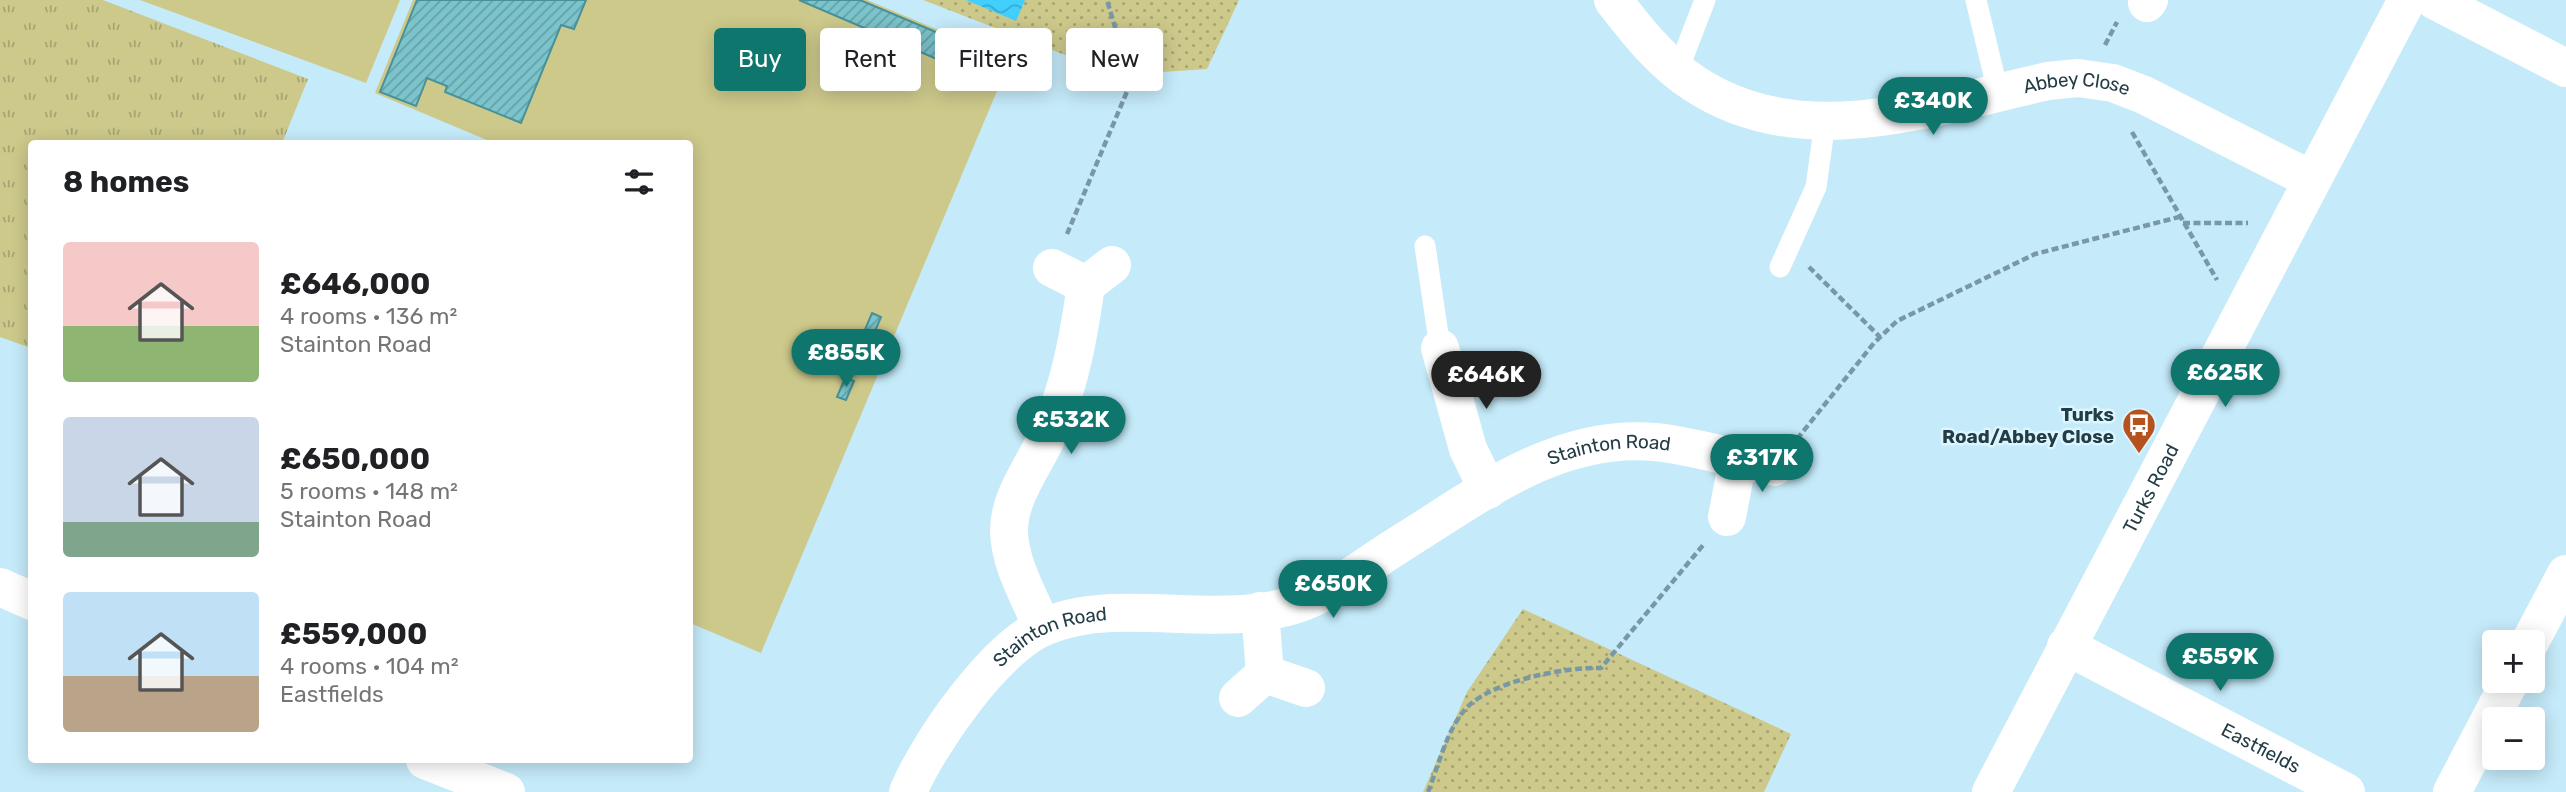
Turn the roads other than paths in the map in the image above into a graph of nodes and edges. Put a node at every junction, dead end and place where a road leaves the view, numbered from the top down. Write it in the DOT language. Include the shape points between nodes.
graph roads {
  1 [pos="1613,0"];
  2 [pos="1705,0"];
  3 [pos="1976,0"];
  4 [pos="2407,0"];
  5 [pos="2434,0"];
  6 [pos="2566,68"];
  7 [pos="1678,70"];
  8 [pos="1998,92"];
  9 [pos="1825,122"];
  10 [pos="2312,180"];
  11 [pos="1425,246"];
  12 [pos="1780,267"];
  13 [pos="1083,273"];
  14 [pos="1440,348"];
  15 [pos="1488,489"];
  16 [pos="1727,517"];
  17 [pos="2566,574"];
  18 [pos="0,587"];
  19 [pos="28,599"];
  20 [pos="1260,611"];
  21 [pos="1042,627"];
  22 [pos="2536,630"];
  23 [pos="2066,646"];
  24 [pos="1306,688"];
  25 [pos="2504,693"];
  26 [pos="433,763"];
  27 [pos="506,792"];
  28 [pos="908,792"];
  29 [pos="1991,792"];
  30 [pos="2347,792"];
  31 [pos="2452,792"];
  1 -- 7 [label="street, Abbey Close" via="1636,30"];
  2 -- 7 [label="lane"];
  3 -- 8 [label="lane"];
  4 -- 10 [label="street, Turks Road"];
  5 -- 6 [label="street"];
  7 -- 9 [label="street, Abbey Close" via="1731,104 1801,121"];
  8 -- 9 [label="street, Abbey Close" via="1888,116"];
  8 -- 10 [label="street, Abbey Close" via="2048,81 2100,81 2144,95"];
  9 -- 12 [label="lane" via="1816,187"];
  10 -- 23 [label="street, Turks Road"];
  11 -- 14 [label="lane"];
  13 -- 21 [label="street" via="1076,356 1052,427 1013,506 1009,529 1012,553"];
  14 -- 15 [label="street" via="1443,415 1468,449"];
  15 -- 16 [label="street, Stainton Road" via="1529,465 1573,448 1656,442 1756,463"];
  15 -- 20 [label="street, Stainton Road" via="1326,590 1301,602"];
  17 -- 22 [label="street"];
  18 -- 19 [label="street"];
  20 -- 21 [label="street, Stainton Road" via="1240,615 1112,613"];
  20 -- 24 [label="street" via="1251,686"];
  21 -- 28 [label="street, Stainton Road" via="983,678 942,730"];
  23 -- 29 [label="street, Turks Road"];
  23 -- 30 [label="street, Eastfields"];
  25 -- 31 [label="street"];
  26 -- 27 [label="street"];
}
